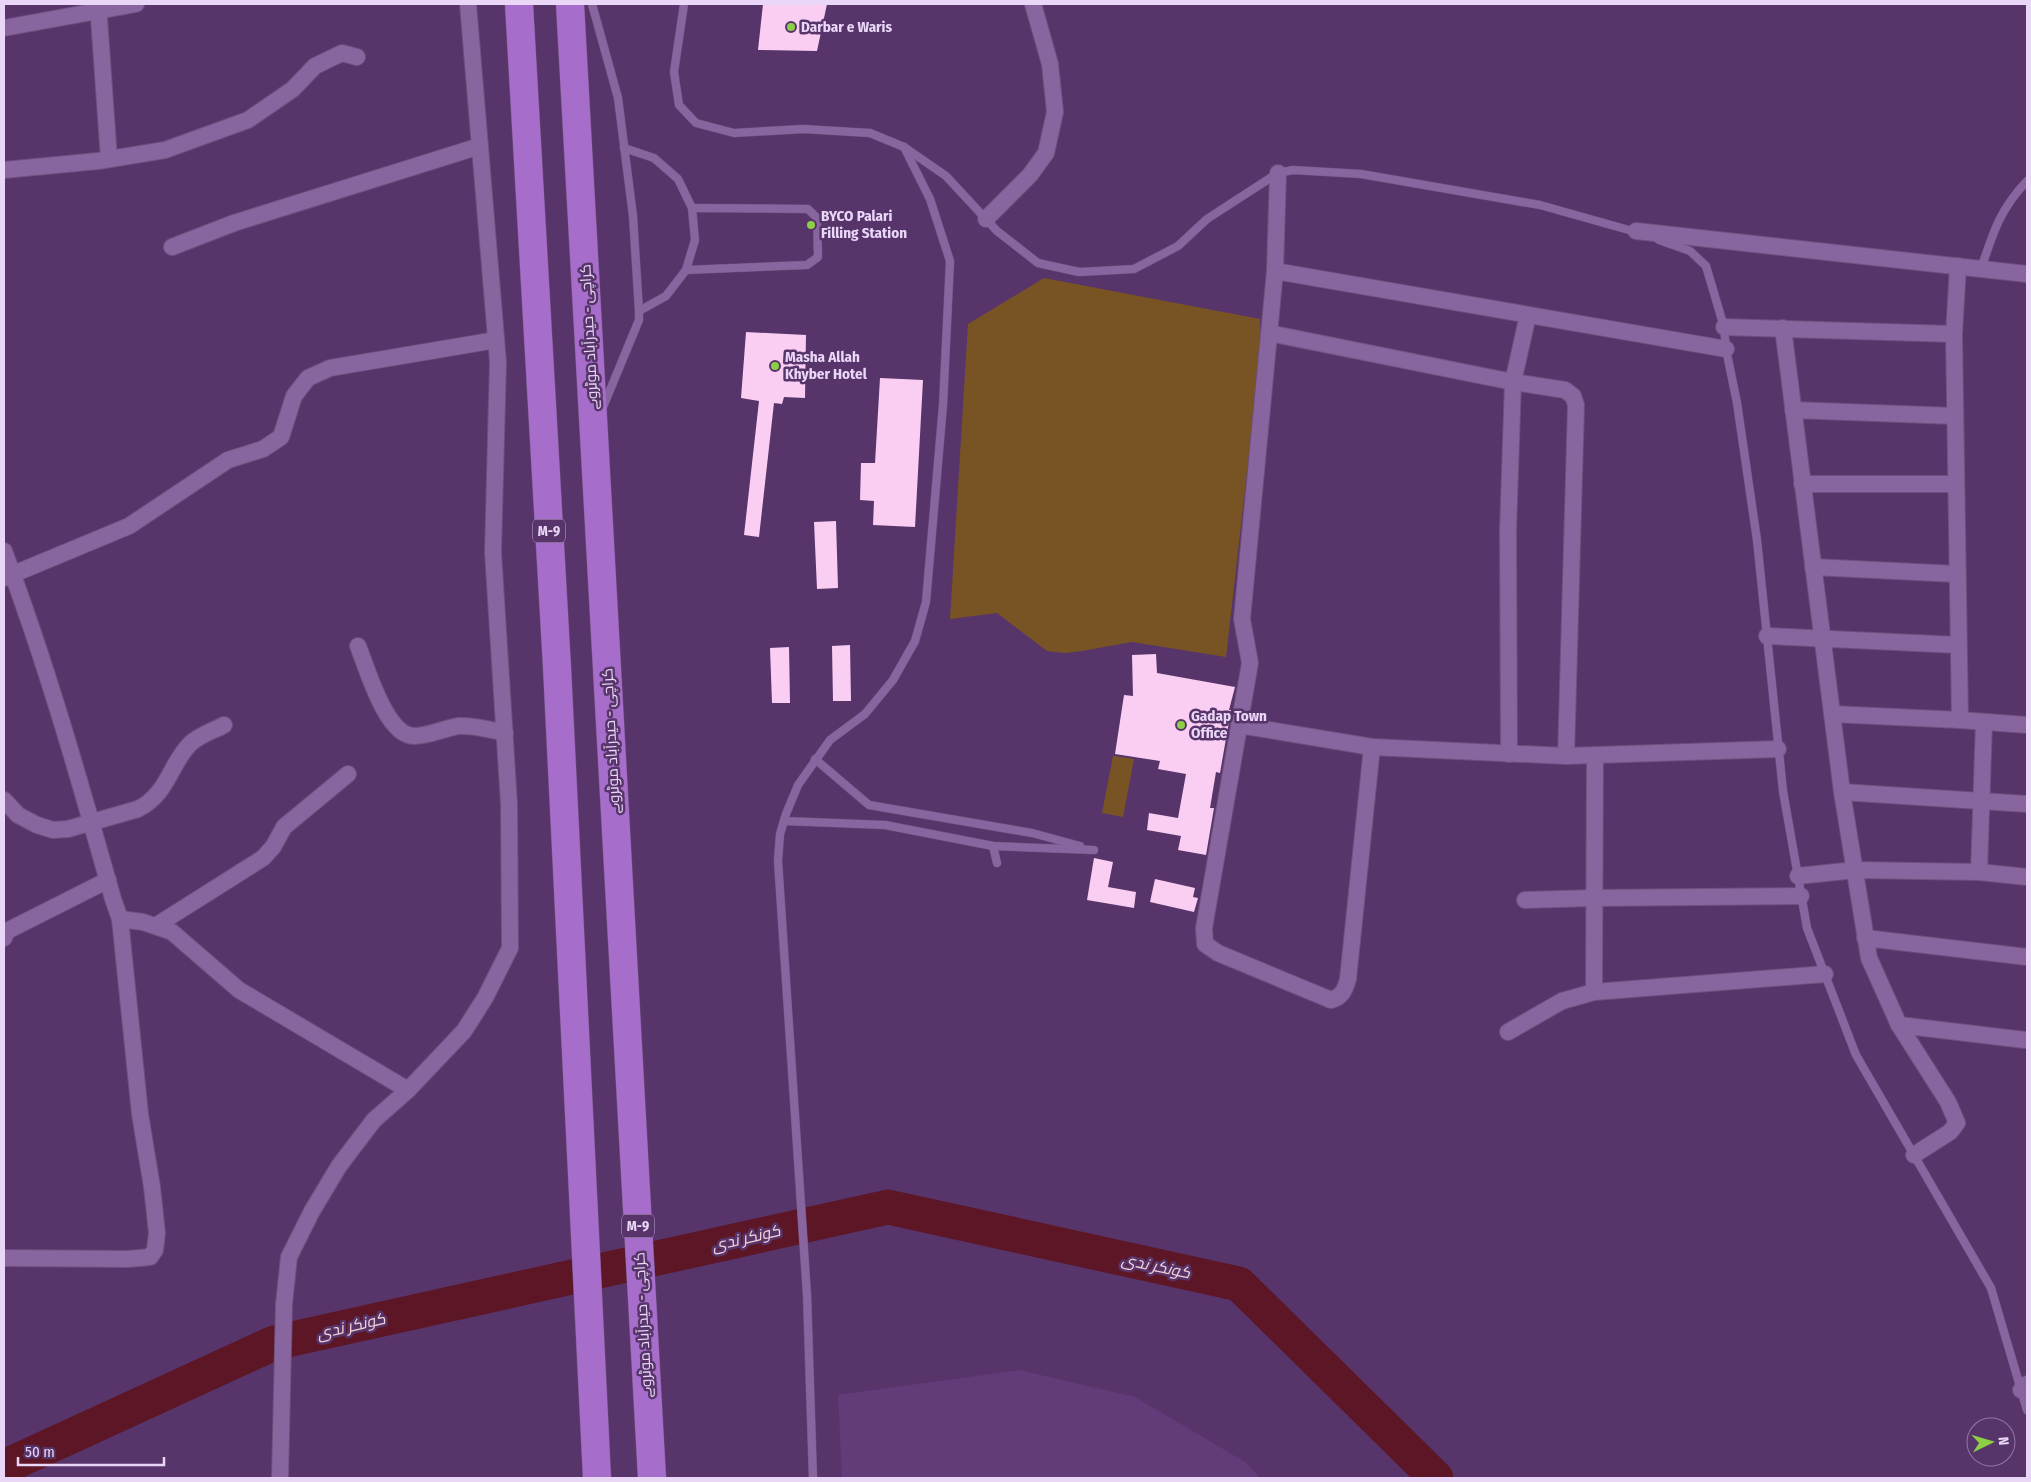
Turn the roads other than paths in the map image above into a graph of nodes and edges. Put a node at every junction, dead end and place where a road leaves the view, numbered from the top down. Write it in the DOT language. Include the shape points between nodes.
graph roads {
  1 [pos="136,4"];
  2 [pos="468,4"];
  3 [pos="519,4"];
  4 [pos="570,4"];
  5 [pos="592,4"];
  6 [pos="684,4"];
  7 [pos="1033,4"];
  8 [pos="98,7"];
  9 [pos="4,28"];
  10 [pos="357,57"];
  11 [pos="480,146"];
  12 [pos="904,147"];
  13 [pos="624,148"];
  14 [pos="109,159"];
  15 [pos="4,170"];
  16 [pos="1278,173"];
  17 [pos="2027,181"];
  18 [pos="692,208"];
  19 [pos="986,219"];
  20 [pos="1636,231"];
  21 [pos="172,247"];
  22 [pos="1958,266"];
  23 [pos="1981,268"];
  24 [pos="686,270"];
  25 [pos="1275,271"];
  26 [pos="2027,274"];
  27 [pos="639,311"];
  28 [pos="1528,315"];
  29 [pos="1724,327"];
  30 [pos="1783,328"];
  31 [pos="1269,333"];
  32 [pos="1954,334"];
  33 [pos="496,340"];
  34 [pos="1726,349"];
  35 [pos="1513,382"];
  36 [pos="1792,410"];
  37 [pos="1955,416"];
  38 [pos="594,429"];
  39 [pos="1802,484"];
  40 [pos="1956,484"];
  41 [pos="4,551"];
  42 [pos="1813,567"];
  43 [pos="1957,574"];
  44 [pos="8,576"];
  45 [pos="1767,636"];
  46 [pos="1822,637"];
  47 [pos="1958,645"];
  48 [pos="358,646"];
  49 [pos="1832,714"];
  50 [pos="1960,720"];
  51 [pos="1984,722"];
  52 [pos="224,725"];
  53 [pos="1239,725"];
  54 [pos="2027,725"];
  55 [pos="505,733"];
  56 [pos="1372,746"];
  57 [pos="1778,749"];
  58 [pos="1509,754"];
  59 [pos="1595,755"];
  60 [pos="1566,756"];
  61 [pos="815,759"];
  62 [pos="348,774"];
  63 [pos="1842,792"];
  64 [pos="4,800"];
  65 [pos="1982,801"];
  66 [pos="2027,804"];
  67 [pos="92,821"];
  68 [pos="784,821"];
  69 [pos="993,846"];
  70 [pos="997,863"];
  71 [pos="1855,870"];
  72 [pos="1979,872"];
  73 [pos="1798,876"];
  74 [pos="2027,878"];
  75 [pos="108,880"];
  76 [pos="1801,896"];
  77 [pos="1594,898"];
  78 [pos="1525,900"];
  79 [pos="120,919"];
  80 [pos="157,925"];
  81 [pos="4,938"];
  82 [pos="1865,938"];
  83 [pos="2027,957"];
  84 [pos="1825,974"];
  85 [pos="1594,992"];
  86 [pos="1899,1025"];
  87 [pos="1508,1032"];
  88 [pos="2024,1040"];
  89 [pos="408,1090"];
  90 [pos="1914,1155"];
  91 [pos="4,1258"];
  92 [pos="2024,1387"];
  93 [pos="2027,1410"];
  94 [pos="280,1478"];
  95 [pos="597,1478"];
  96 [pos="652,1478"];
  97 [pos="813,1478"];
  1 -- 8 [label="street"];
  2 -- 11 [label="street"];
  3 -- 95 [label="highway, M-9"];
  4 -- 38 [label="highway, کراچی - حیدرآباد موٹروے / M-9"];
  5 -- 13 [label="lane" via="618,98"];
  6 -- 12 [label="lane" via="674,72 679,105 696,123 734,133 803,128 870,133"];
  7 -- 19 [label="street" via="1050,64 1055,112 1046,152 1030,175"];
  8 -- 9 [label="street"];
  8 -- 14 [label="street"];
  10 -- 14 [label="street" via="342,53 315,66 293,89 248,120 166,150"];
  11 -- 21 [label="street" via="234,223"];
  11 -- 33 [label="street"];
  12 -- 19 [label="lane" via="946,176"];
  12 -- 61 [label="lane" via="930,199 950,261 943,404 926,602 915,641 893,680 865,714 830,740"];
  13 -- 18 [label="lane" via="654,158 678,179"];
  13 -- 27 [label="lane" via="633,216"];
  14 -- 15 [label="street"];
  16 -- 19 [label="lane" via="1207,219 1178,246 1134,269 1079,272 1038,263"];
  16 -- 20 [label="lane" via="1293,170 1361,174 1540,205"];
  16 -- 25 [label="street"];
  17 -- 23 [label="lane" via="1998,218"];
  18 -- 24 [label="lane" via="695,240"];
  18 -- 24 [label="lane" via="808,209 817,218 818,257 808,265"];
  20 -- 22 [label="street"];
  20 -- 29 [label="lane" via="1690,251 1706,266"];
  22 -- 23 [label="street"];
  22 -- 32 [label="street"];
  23 -- 26 [label="street"];
  24 -- 27 [label="lane" via="666,296"];
  25 -- 28 [label="street"];
  25 -- 31 [label="street"];
  27 -- 38 [label="lane" via="639,320"];
  28 -- 34 [label="street"];
  28 -- 35 [label="street"];
  29 -- 30 [label="street"];
  29 -- 34 [label="lane"];
  30 -- 32 [label="street"];
  30 -- 36 [label="street"];
  31 -- 35 [label="street"];
  31 -- 53 [label="street" via="1242,619 1250,663"];
  32 -- 37 [label="street"];
  33 -- 44 [label="street" via="330,368 308,378 294,396 280,437 263,449 228,460 128,526"];
  33 -- 55 [label="street" via="493,552"];
  34 -- 45 [label="lane" via="1757,540"];
  35 -- 58 [label="street" via="1508,530"];
  35 -- 60 [label="street" via="1565,390 1573,396 1576,405"];
  36 -- 37 [label="street"];
  36 -- 39 [label="street"];
  37 -- 40 [label="street"];
  38 -- 96 [label="highway, کراچی - حیدرآباد موٹروے / M-9"];
  39 -- 40 [label="street"];
  39 -- 42 [label="street"];
  40 -- 43 [label="street"];
  41 -- 44 [label="street"];
  42 -- 43 [label="street"];
  42 -- 46 [label="street"];
  43 -- 47 [label="street"];
  44 -- 67 [label="street" via="78,772"];
  45 -- 46 [label="street"];
  45 -- 57 [label="lane"];
  46 -- 47 [label="street"];
  46 -- 49 [label="street"];
  47 -- 50 [label="street"];
  48 -- 55 [label="street" via="388,719 400,732 413,736 472,726"];
  49 -- 50 [label="street"];
  49 -- 63 [label="street"];
  50 -- 51 [label="street"];
  51 -- 54 [label="street"];
  51 -- 65 [label="street"];
  52 -- 67 [label="street" via="191,743 165,785 146,805"];
  53 -- 56 [label="street"];
  53 -- 56 [label="street" via="1204,928 1205,944 1218,953 1331,1000 1338,998 1348,980"];
  55 -- 89 [label="street" via="510,948 464,1031"];
  56 -- 58 [label="street"];
  57 -- 59 [label="street"];
  57 -- 73 [label="lane"];
  58 -- 60 [label="street"];
  59 -- 60 [label="street"];
  59 -- 77 [label="street"];
  61 -- 68 [label="lane" via="798,786"];
  61 -- 69 [label="lane" via="869,805 1032,833 1094,850"];
  62 -- 80 [label="street" via="284,827 263,858"];
  63 -- 65 [label="street"];
  63 -- 71 [label="street"];
  64 -- 67 [label="street" via="18,815 36,826 68,829"];
  65 -- 66 [label="street"];
  65 -- 72 [label="street"];
  67 -- 75 [label="street"];
  68 -- 69 [label="lane" via="885,825"];
  68 -- 97 [label="lane" via="778,861 807,1295"];
  69 -- 70 [label="lane"];
  71 -- 72 [label="street"];
  71 -- 73 [label="street"];
  71 -- 82 [label="street"];
  72 -- 74 [label="street"];
  73 -- 76 [label="lane"];
  75 -- 79 [label="street"];
  75 -- 81 [label="street" via="7,931"];
  76 -- 77 [label="street"];
  76 -- 84 [label="lane" via="1807,928"];
  77 -- 78 [label="street"];
  77 -- 85 [label="street"];
  79 -- 80 [label="street"];
  79 -- 91 [label="street" via="140,1114 157,1233 154,1250 150,1257 128,1259"];
  80 -- 89 [label="street" via="172,932 239,990"];
  82 -- 83 [label="street"];
  82 -- 86 [label="street" via="1869,958"];
  84 -- 85 [label="street"];
  84 -- 90 [label="lane" via="1856,1055"];
  85 -- 87 [label="street" via="1562,1001"];
  86 -- 88 [label="street"];
  86 -- 90 [label="street" via="1948,1102 1957,1122 1950,1132"];
  89 -- 94 [label="street" via="374,1120 340,1166 312,1211 289,1258 284,1304"];
  90 -- 92 [label="lane" via="1991,1288"];
  92 -- 93 [label="lane"];
}
